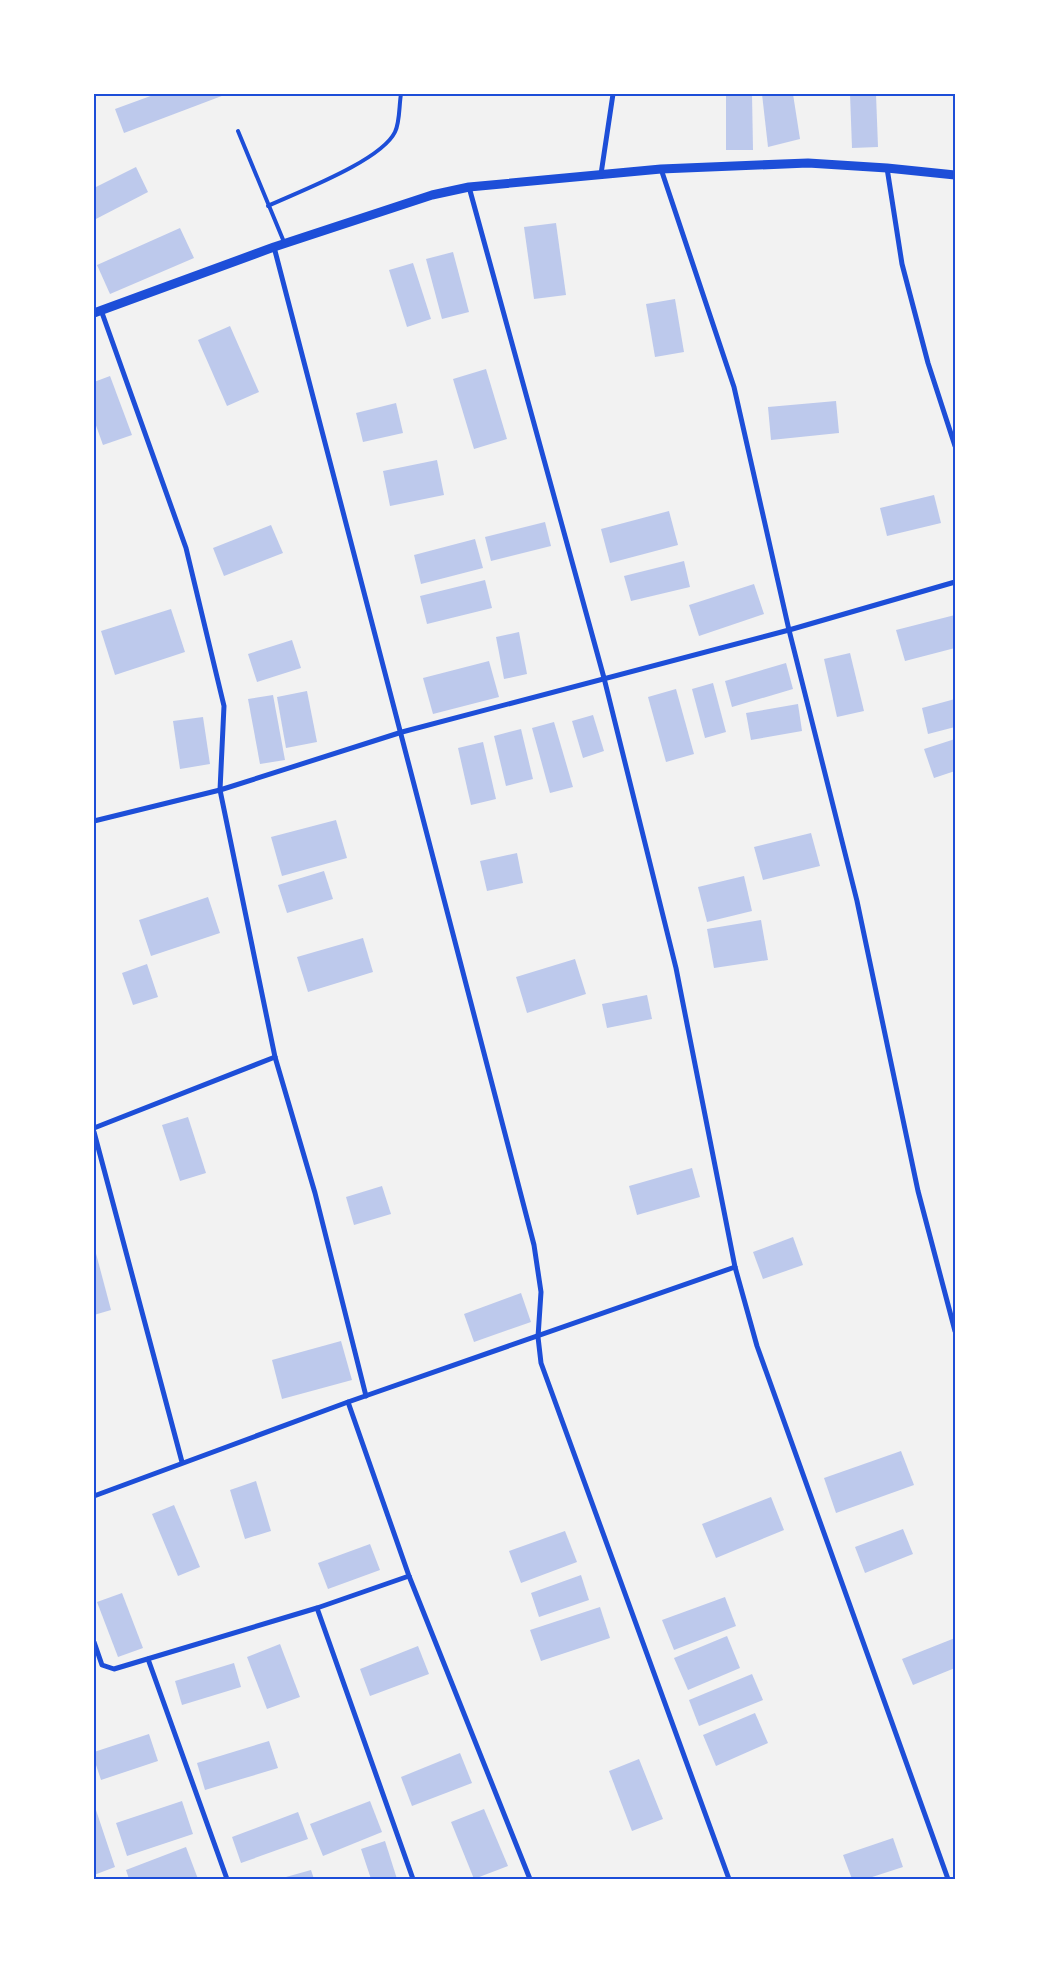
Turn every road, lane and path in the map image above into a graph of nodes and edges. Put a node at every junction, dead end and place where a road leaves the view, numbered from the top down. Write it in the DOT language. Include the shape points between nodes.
graph roads {
  1 [pos="401,94"];
  2 [pos="613,94"];
  3 [pos="238,131"];
  4 [pos="887,168"];
  5 [pos="661,169"];
  6 [pos="601,174"];
  7 [pos="955,176"];
  8 [pos="469,187"];
  9 [pos="268,206"];
  10 [pos="284,244"];
  11 [pos="274,247"];
  12 [pos="98,312"];
  13 [pos="955,446"];
  14 [pos="955,582"];
  15 [pos="789,630"];
  16 [pos="604,678"];
  17 [pos="402,732"];
  18 [pos="220,790"];
  19 [pos="94,821"];
  20 [pos="275,1057"];
  21 [pos="94,1128"];
  22 [pos="94,1132"];
  23 [pos="735,1267"];
  24 [pos="955,1331"];
  25 [pos="538,1336"];
  26 [pos="366,1396"];
  27 [pos="348,1402"];
  28 [pos="182,1462"];
  29 [pos="94,1496"];
  30 [pos="409,1576"];
  31 [pos="317,1608"];
  32 [pos="94,1642"];
  33 [pos="148,1660"];
  34 [pos="227,1879"];
  35 [pos="413,1879"];
  36 [pos="528,1879"];
  37 [pos="728,1879"];
  38 [pos="948,1879"];
  1 -- 9 [label="lane" via="395,132 381,148 363,161"];
  2 -- 6 [label="street"];
  3 -- 9 [label="lane"];
  4 -- 5 [label="street" via="808,163"];
  4 -- 7 [label="street"];
  4 -- 13 [label="street" via="902,264 928,363"];
  5 -- 6 [label="street"];
  5 -- 15 [label="street" via="734,387"];
  6 -- 8 [label="street"];
  8 -- 10 [label="street" via="432,195"];
  8 -- 16 [label="street"];
  9 -- 10 [label="lane"];
  10 -- 11 [label="street"];
  11 -- 12 [label="street"];
  11 -- 17 [label="street"];
  12 -- 18 [label="street" via="186,548 224,706"];
  14 -- 15 [label="street"];
  15 -- 16 [label="street"];
  15 -- 24 [label="street" via="857,901 918,1191"];
  16 -- 17 [label="street"];
  16 -- 23 [label="street" via="676,968"];
  17 -- 18 [label="street"];
  17 -- 25 [label="street" via="534,1245 541,1292"];
  18 -- 19 [label="street"];
  18 -- 20 [label="street"];
  20 -- 21 [label="street"];
  20 -- 26 [label="street" via="315,1193"];
  22 -- 28 [label="street"];
  23 -- 25 [label="street"];
  23 -- 38 [label="street" via="757,1346"];
  25 -- 26 [label="street"];
  25 -- 37 [label="street" via="541,1363"];
  26 -- 27 [label="street"];
  27 -- 28 [label="street"];
  27 -- 30 [label="street"];
  28 -- 29 [label="street"];
  30 -- 31 [label="street"];
  30 -- 36 [label="street"];
  31 -- 33 [label="street"];
  31 -- 35 [label="street"];
  32 -- 33 [label="street" via="102,1665 108,1669"];
  33 -- 34 [label="street"];
}
